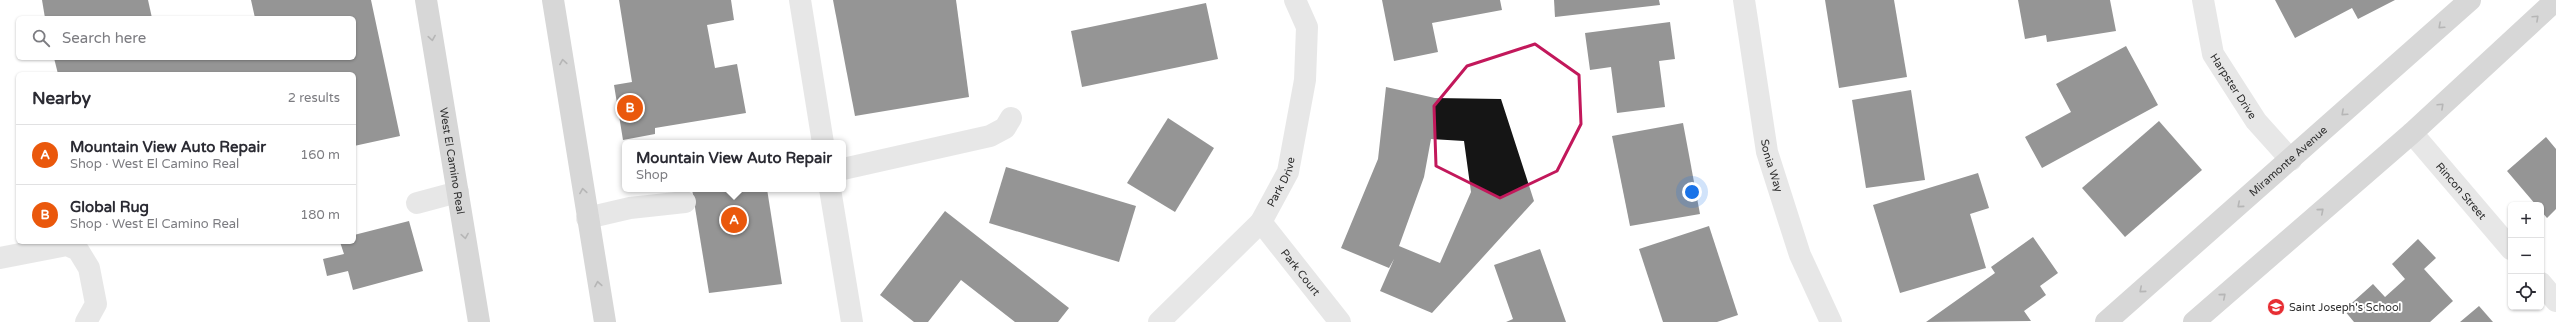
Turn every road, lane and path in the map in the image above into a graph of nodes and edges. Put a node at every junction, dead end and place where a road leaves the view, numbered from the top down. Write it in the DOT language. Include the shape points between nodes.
graph roads {
  1 [pos="426,0"];
  2 [pos="553,0"];
  3 [pos="800,0"];
  4 [pos="1295,0"];
  5 [pos="1744,0"];
  6 [pos="2203,0"];
  7 [pos="2470,0"];
  8 [pos="2556,0"];
  9 [pos="1012,118"];
  10 [pos="2412,133"];
  11 [pos="823,140"];
  12 [pos="2291,160"];
  13 [pos="846,168"];
  14 [pos="458,192"];
  15 [pos="830,192"];
  16 [pos="685,202"];
  17 [pos="417,203"];
  18 [pos="587,218"];
  19 [pos="1261,222"];
  20 [pos="2508,245"];
  21 [pos="0,258"];
  22 [pos="2544,287"];
  23 [pos="2556,300"];
  24 [pos="86,322"];
  25 [pos="480,322"];
  26 [pos="605,322"];
  27 [pos="852,322"];
  28 [pos="1159,322"];
  29 [pos="1340,322"];
  30 [pos="1831,322"];
  31 [pos="2106,322"];
  32 [pos="2194,322"];
  1 -- 14 [label="main road, West El Camino Real, one-way"];
  18 -- 2 [label="main road, one-way"];
  3 -- 11 [label="street"];
  4 -- 19 [label="street, Park Drive" via="1307,28 1305,80 1288,172"];
  5 -- 30 [label="street, Sonia Way" via="1768,152 1800,254"];
  6 -- 12 [label="street, Harpster Drive" via="2213,54 2256,121"];
  7 -- 12 [label="main road, Miramonte Avenue, one-way"];
  10 -- 8 [label="main road, one-way"];
  9 -- 13 [label="street" via="1005,128 990,136"];
  10 -- 20 [label="street, Rincon Street"];
  32 -- 10 [label="main road, one-way"];
  12 -- 31 [label="main road, Miramonte Avenue, one-way"];
  14 -- 17 [label="street"];
  14 -- 25 [label="main road, West El Camino Real, one-way"];
  15 -- 27 [label="street"];
  16 -- 18 [label="street" via="630,208"];
  26 -- 18 [label="main road, one-way"];
  19 -- 28 [label="street, Park Drive"];
  19 -- 29 [label="street, Park Court"];
  21 -- 24 [label="street" via="67,245 78,250 89,268 96,304"];
  22 -- 23 [label="street"];
}
